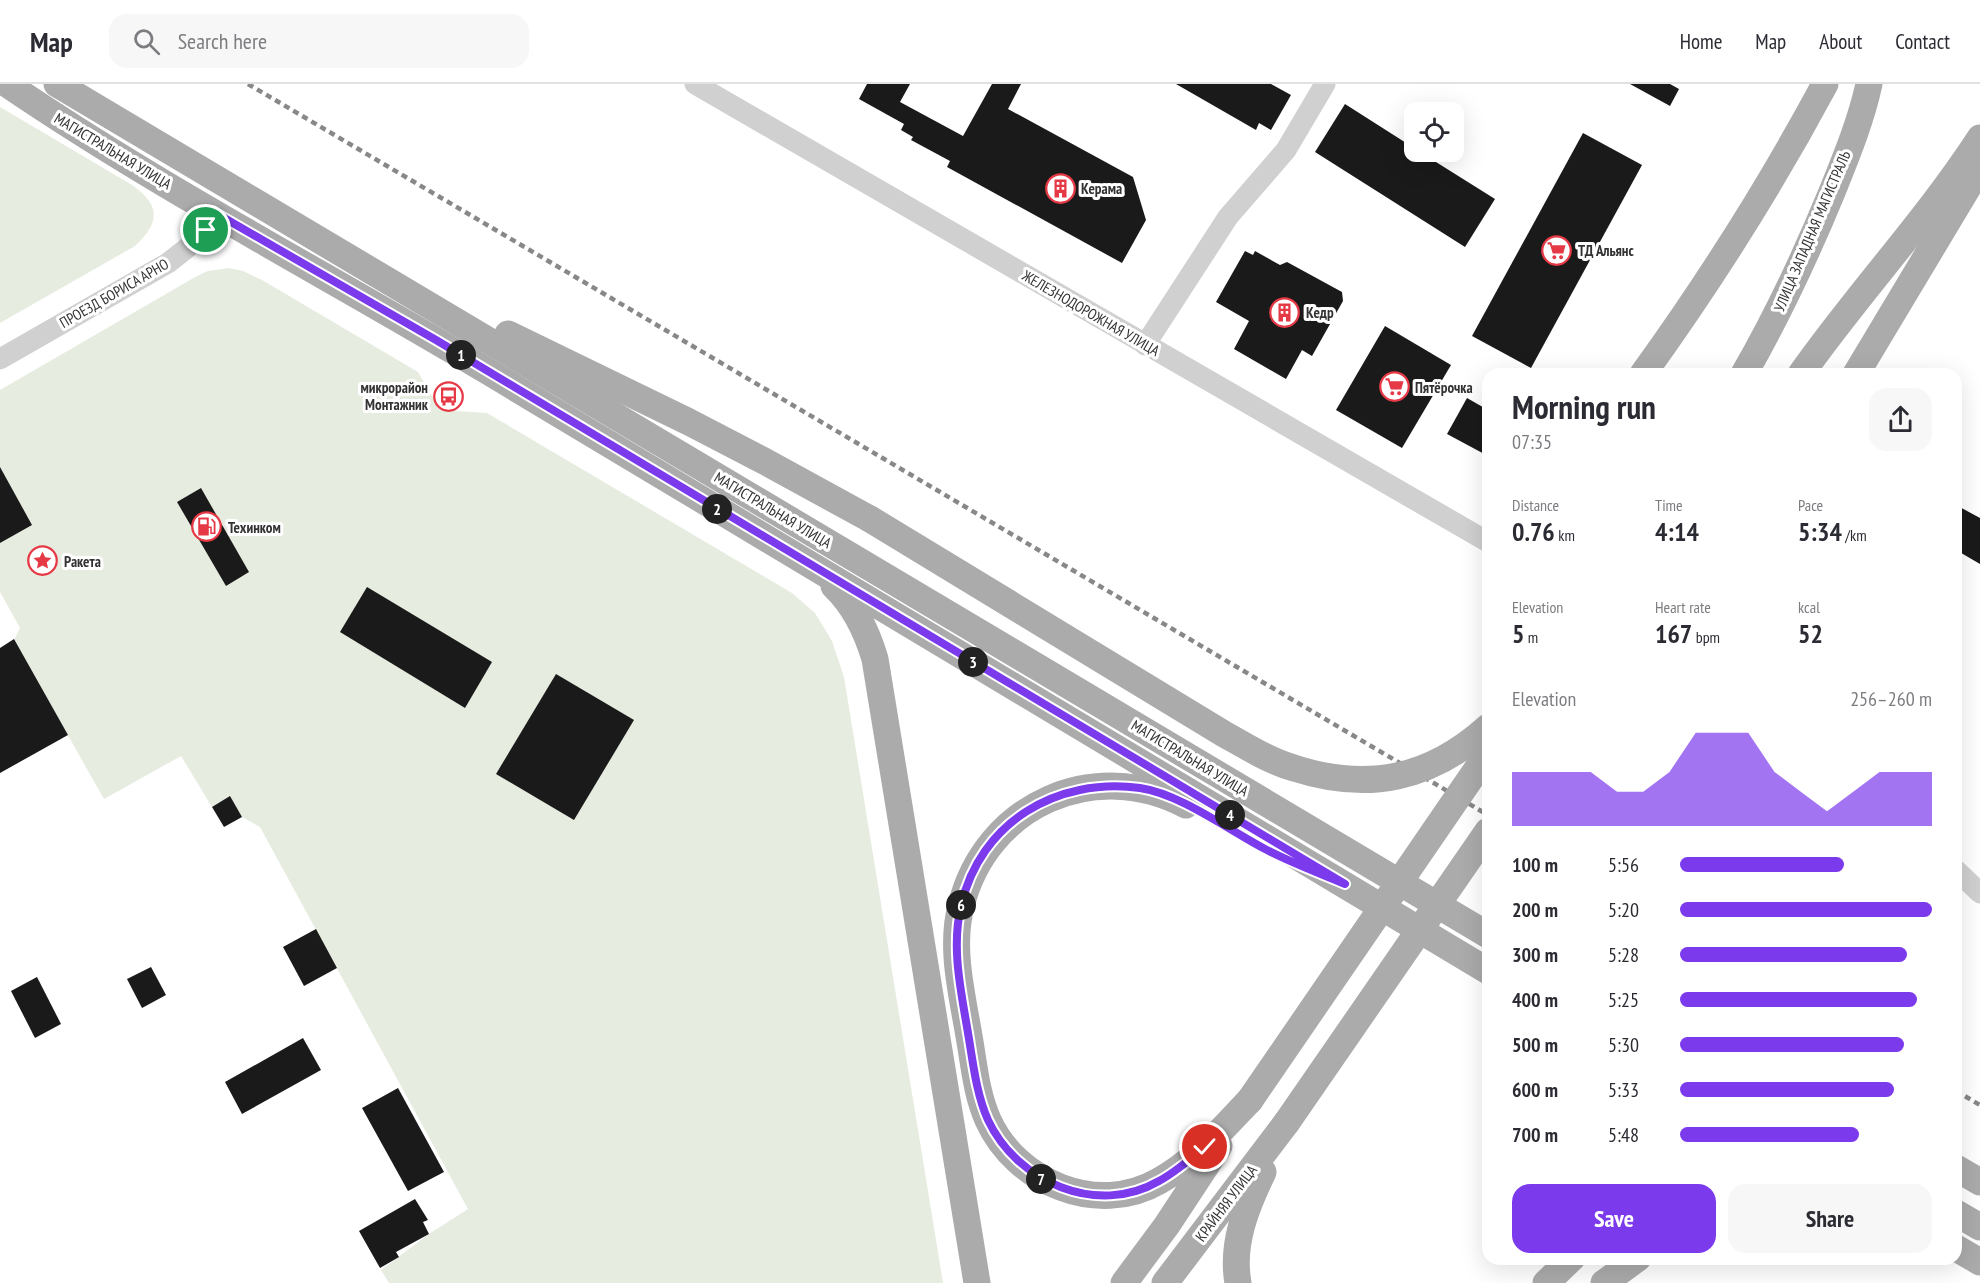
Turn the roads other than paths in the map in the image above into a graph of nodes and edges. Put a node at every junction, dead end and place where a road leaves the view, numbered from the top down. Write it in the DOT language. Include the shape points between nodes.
graph roads {
  1 [pos="8,84"];
  2 [pos="57,84"];
  3 [pos="695,84"];
  4 [pos="1325,84"];
  5 [pos="1825,84"];
  6 [pos="1869,84"];
  7 [pos="1980,138"];
  8 [pos="1980,168"];
  9 [pos="219,215"];
  10 [pos="338,251"];
  11 [pos="1145,345"];
  12 [pos="0,359"];
  13 [pos="1647,368"];
  14 [pos="1747,368"];
  15 [pos="1805,368"];
  16 [pos="1860,368"];
  17 [pos="1482,539"];
  18 [pos="811,565"];
  19 [pos="1482,732"];
  20 [pos="1482,762"];
  21 [pos="1482,840"];
  22 [pos="1962,876"];
  23 [pos="1345,884"];
  24 [pos="1980,893"];
  25 [pos="1482,932"];
  26 [pos="1446,945"];
  27 [pos="1482,967"];
  28 [pos="1482,974"];
  29 [pos="1250,1100"];
  30 [pos="1287,1122"];
  31 [pos="1962,1172"];
  32 [pos="1980,1182"];
  33 [pos="1962,1216"];
  34 [pos="1980,1227"];
  35 [pos="1565,1265"];
  36 [pos="1628,1265"];
  37 [pos="977,1283"];
  38 [pos="1124,1283"];
  39 [pos="1165,1283"];
  40 [pos="1238,1283"];
  41 [pos="1546,1283"];
  42 [pos="1604,1283"];
  1 -- 9 [label="main road, МАГИСТРАЛЬНАЯ УЛИЦА"];
  2 -- 10 [label="main road, МАГИСТРАЛЬНАЯ УЛИЦА"];
  3 -- 11 [label="street, ЖЕЛЕЗНОДОРОЖНАЯ УЛИЦА"];
  4 -- 11 [label="street" via="1286,150 1228,217"];
  5 -- 13 [label="main road" via="1755,206"];
  6 -- 14 [label="main road, УЛИЦА ЗАПАДНАЯ МАГИСТРАЛЬ" via="1843,164 1815,231"];
  7 -- 15 [label="main road" via="1933,205"];
  8 -- 16 [label="main road"];
  9 -- 12 [label="street, ПРОЕЗД БОРИСА АРНО" via="188,248 168,262"];
  9 -- 18 [label="main road, МАГИСТРАЛЬНАЯ УЛИЦА"];
  10 -- 19 [label="main road, bridge" via="766,462 870,519 1224,734 1292,768 1338,778 1404,776 1449,757"];
  10 -- 25 [label="main road, МАГИСТРАЛЬНАЯ УЛИЦА"];
  11 -- 17 [label="street, ЖЕЛЕЗНОДОРОЖНАЯ УЛИЦА"];
  18 -- 23 [label="main road, МАГИСТРАЛЬНАЯ УЛИЦА"];
  18 -- 37 [label="main road" via="855,612 875,659"];
  20 -- 29 [label="main road, bridge"];
  21 -- 30 [label="main road, bridge"];
  22 -- 24 [label="street"];
  23 -- 26 [label="main road, МАГИСТРАЛЬНАЯ УЛИЦА"];
  23 -- 29 [label="main road" via="1268,851 1162,794 1124,787 1073,791 1028,809 998,834 971,877 961,906 957,965 977,1083 988,1121 1021,1165 1063,1189 1107,1196 1132,1192 1158,1182 1182,1165"];
  26 -- 27 [label="main road, МАГИСТРАЛЬНАЯ УЛИЦА"];
  26 -- 28 [label="main road"];
  29 -- 38 [label="main road"];
  30 -- 39 [label="main road, КРАЙНЯЯ УЛИЦА"];
  30 -- 40 [label="main road" via="1250,1198 1240,1229"];
  31 -- 32 [label="main road"];
  33 -- 34 [label="main road"];
  35 -- 41 [label="main road"];
  36 -- 42 [label="main road"];
}
